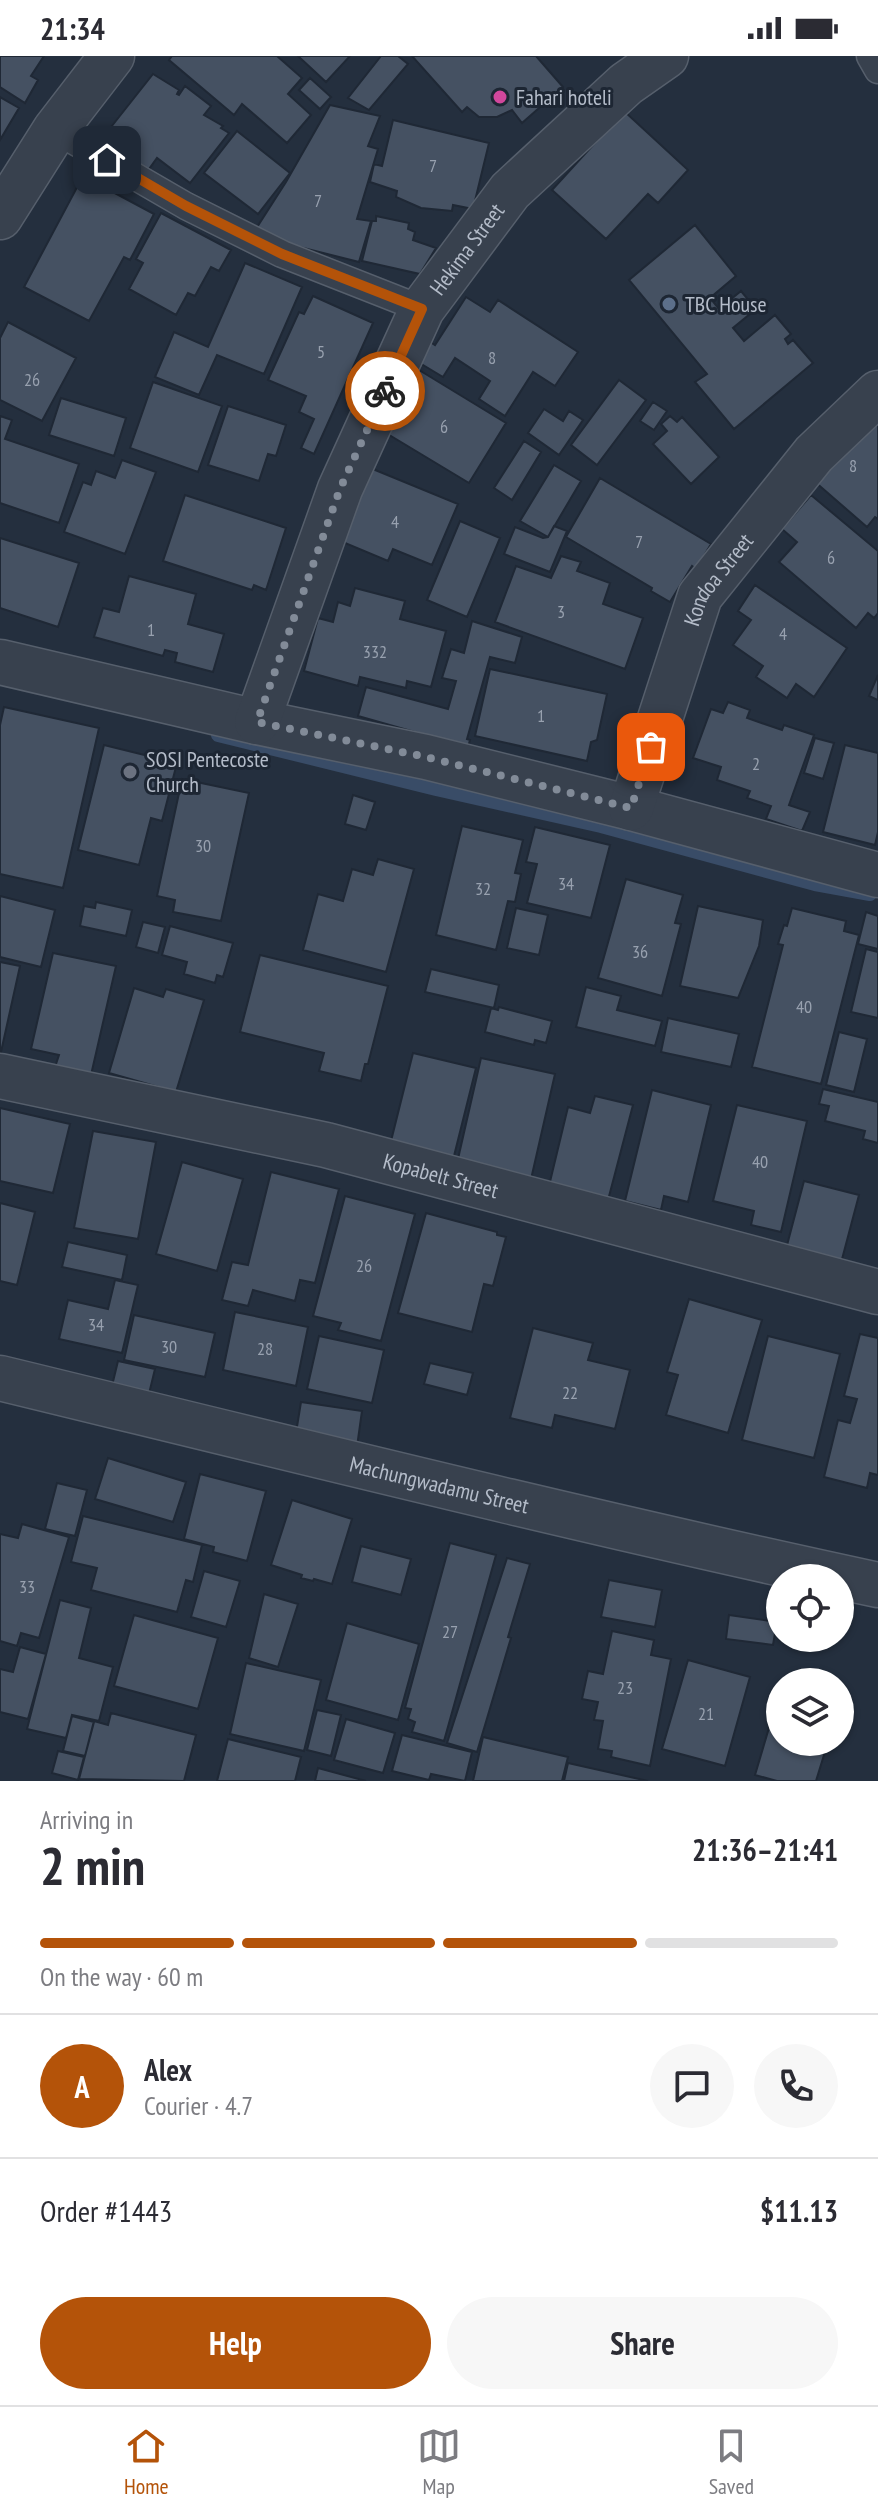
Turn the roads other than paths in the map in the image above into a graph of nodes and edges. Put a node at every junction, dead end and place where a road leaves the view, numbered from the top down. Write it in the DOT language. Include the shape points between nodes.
graph roads {
  1 [pos="112,56"];
  2 [pos="666,56"];
  3 [pos="870,56"];
  4 [pos="878,70"];
  5 [pos="55,130"];
  6 [pos="0,217"];
  7 [pos="422,309"];
  8 [pos="878,393"];
  9 [pos="0,662"];
  10 [pos="257,722"];
  11 [pos="631,808"];
  12 [pos="878,875"];
  13 [pos="0,1076"];
  14 [pos="878,1292"];
  15 [pos="0,1378"];
  16 [pos="878,1585"];
  1 -- 5 [label="street"];
  2 -- 7 [label="street, Hekima Street" via="626,84 510,191"];
  3 -- 4 [label="lane"];
  5 -- 6 [label="street"];
  5 -- 7 [label="lane" via="282,254"];
  7 -- 10 [label="street, Hekima Street" via="340,489"];
  8 -- 11 [label="street, Kondoa Street" via="814,454 700,596"];
  9 -- 10 [label="street"];
  10 -- 11 [label="street"];
  11 -- 12 [label="street"];
  13 -- 14 [label="street, Kopabelt Street" via="326,1145"];
  15 -- 16 [label="street, Machungwadamu Street" via="483,1496"];
}
